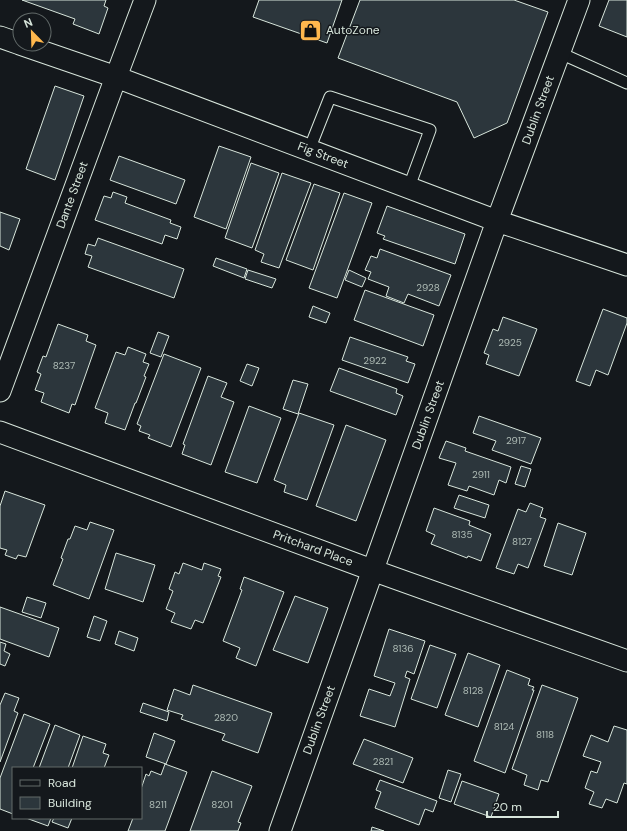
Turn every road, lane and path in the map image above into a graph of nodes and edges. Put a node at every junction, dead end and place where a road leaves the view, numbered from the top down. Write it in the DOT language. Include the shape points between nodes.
graph roads {
  1 [pos="145,0"];
  2 [pos="579,0"];
  3 [pos="0,37"];
  4 [pos="12,41"];
  5 [pos="43,52"];
  6 [pos="560,53"];
  7 [pos="116,77"];
  8 [pos="627,83"];
  9 [pos="309,150"];
  10 [pos="409,187"];
  11 [pos="498,221"];
  12 [pos="627,265"];
  13 [pos="0,391"];
  14 [pos="0,432"];
  15 [pos="372,570"];
  16 [pos="627,661"];
  17 [pos="280,831"];
  1 -- 7 [label="street, Dante Street"];
  2 -- 6 [label="street, Dublin Street"];
  3 -- 4 [label="street, Fig Street"];
  5 -- 7 [label="street, Fig Street"];
  6 -- 8 [label="lane"];
  6 -- 11 [label="street, Dublin Street"];
  7 -- 9 [label="street, Fig Street"];
  7 -- 13 [label="street, Dante Street"];
  9 -- 10 [label="street, Fig Street"];
  9 -- 10 [label="lane" via="330,97 430,130"];
  10 -- 11 [label="street, Fig Street"];
  11 -- 12 [label="street, Fig Street"];
  11 -- 15 [label="street, Dublin Street"];
  14 -- 15 [label="street, Pritchard Place"];
  15 -- 16 [label="street, Pritchard Place"];
  15 -- 17 [label="street, Dublin Street"];
}
